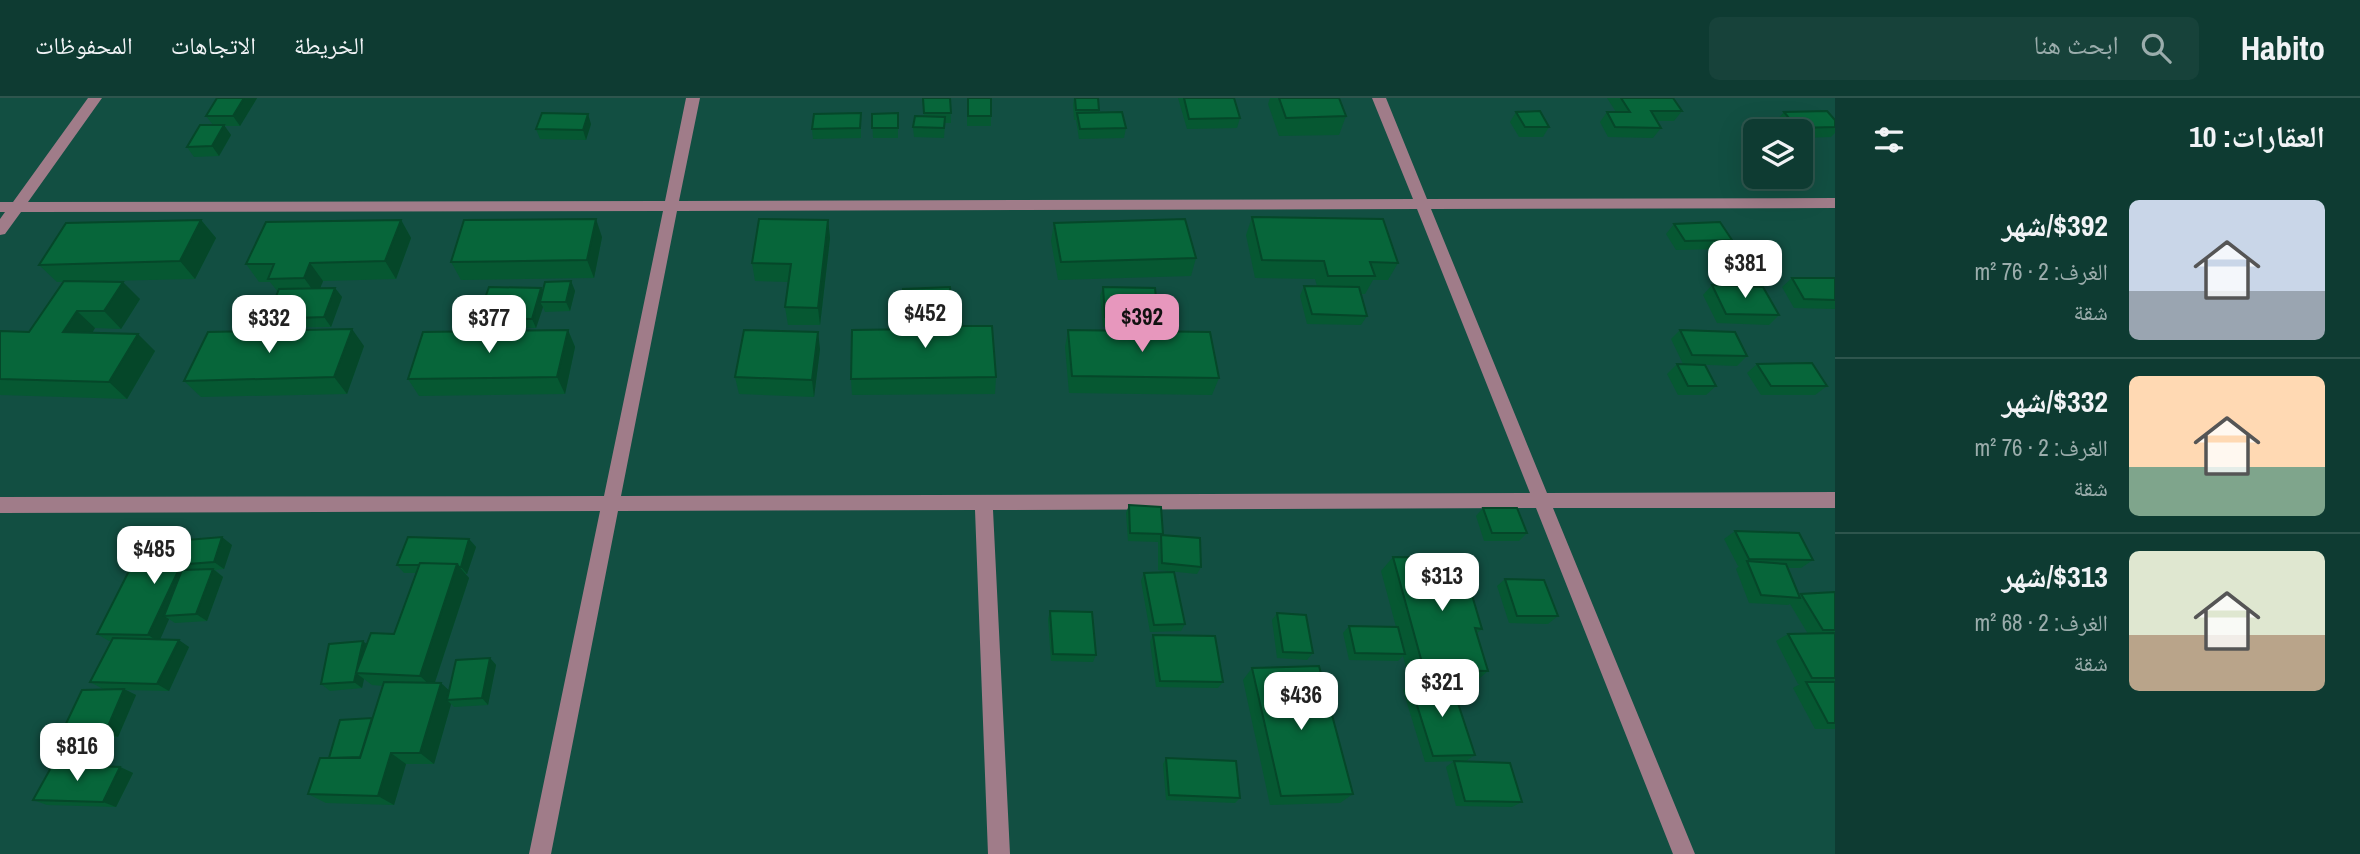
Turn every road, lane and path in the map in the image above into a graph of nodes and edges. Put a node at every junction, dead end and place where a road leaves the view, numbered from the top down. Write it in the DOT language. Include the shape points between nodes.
graph roads {
  1 [pos="94,98"];
  2 [pos="693,98"];
  3 [pos="1379,98"];
  4 [pos="1835,203"];
  5 [pos="1421,204"];
  6 [pos="672,205"];
  7 [pos="0,207"];
  8 [pos="17,207"];
  9 [pos="0,230"];
  10 [pos="1835,500"];
  11 [pos="1541,501"];
  12 [pos="984,502"];
  13 [pos="611,504"];
  14 [pos="0,506"];
  15 [pos="540,854"];
  16 [pos="999,854"];
  17 [pos="1684,854"];
  1 -- 8 [label="street"];
  2 -- 6 [label="street"];
  3 -- 5 [label="street"];
  4 -- 5 [label="street"];
  5 -- 6 [label="street"];
  5 -- 11 [label="street"];
  6 -- 8 [label="street"];
  6 -- 13 [label="street"];
  7 -- 8 [label="street"];
  8 -- 9 [label="street"];
  10 -- 11 [label="street"];
  11 -- 12 [label="street"];
  11 -- 17 [label="street"];
  12 -- 13 [label="street"];
  12 -- 16 [label="street"];
  13 -- 14 [label="street"];
  13 -- 15 [label="street"];
}
